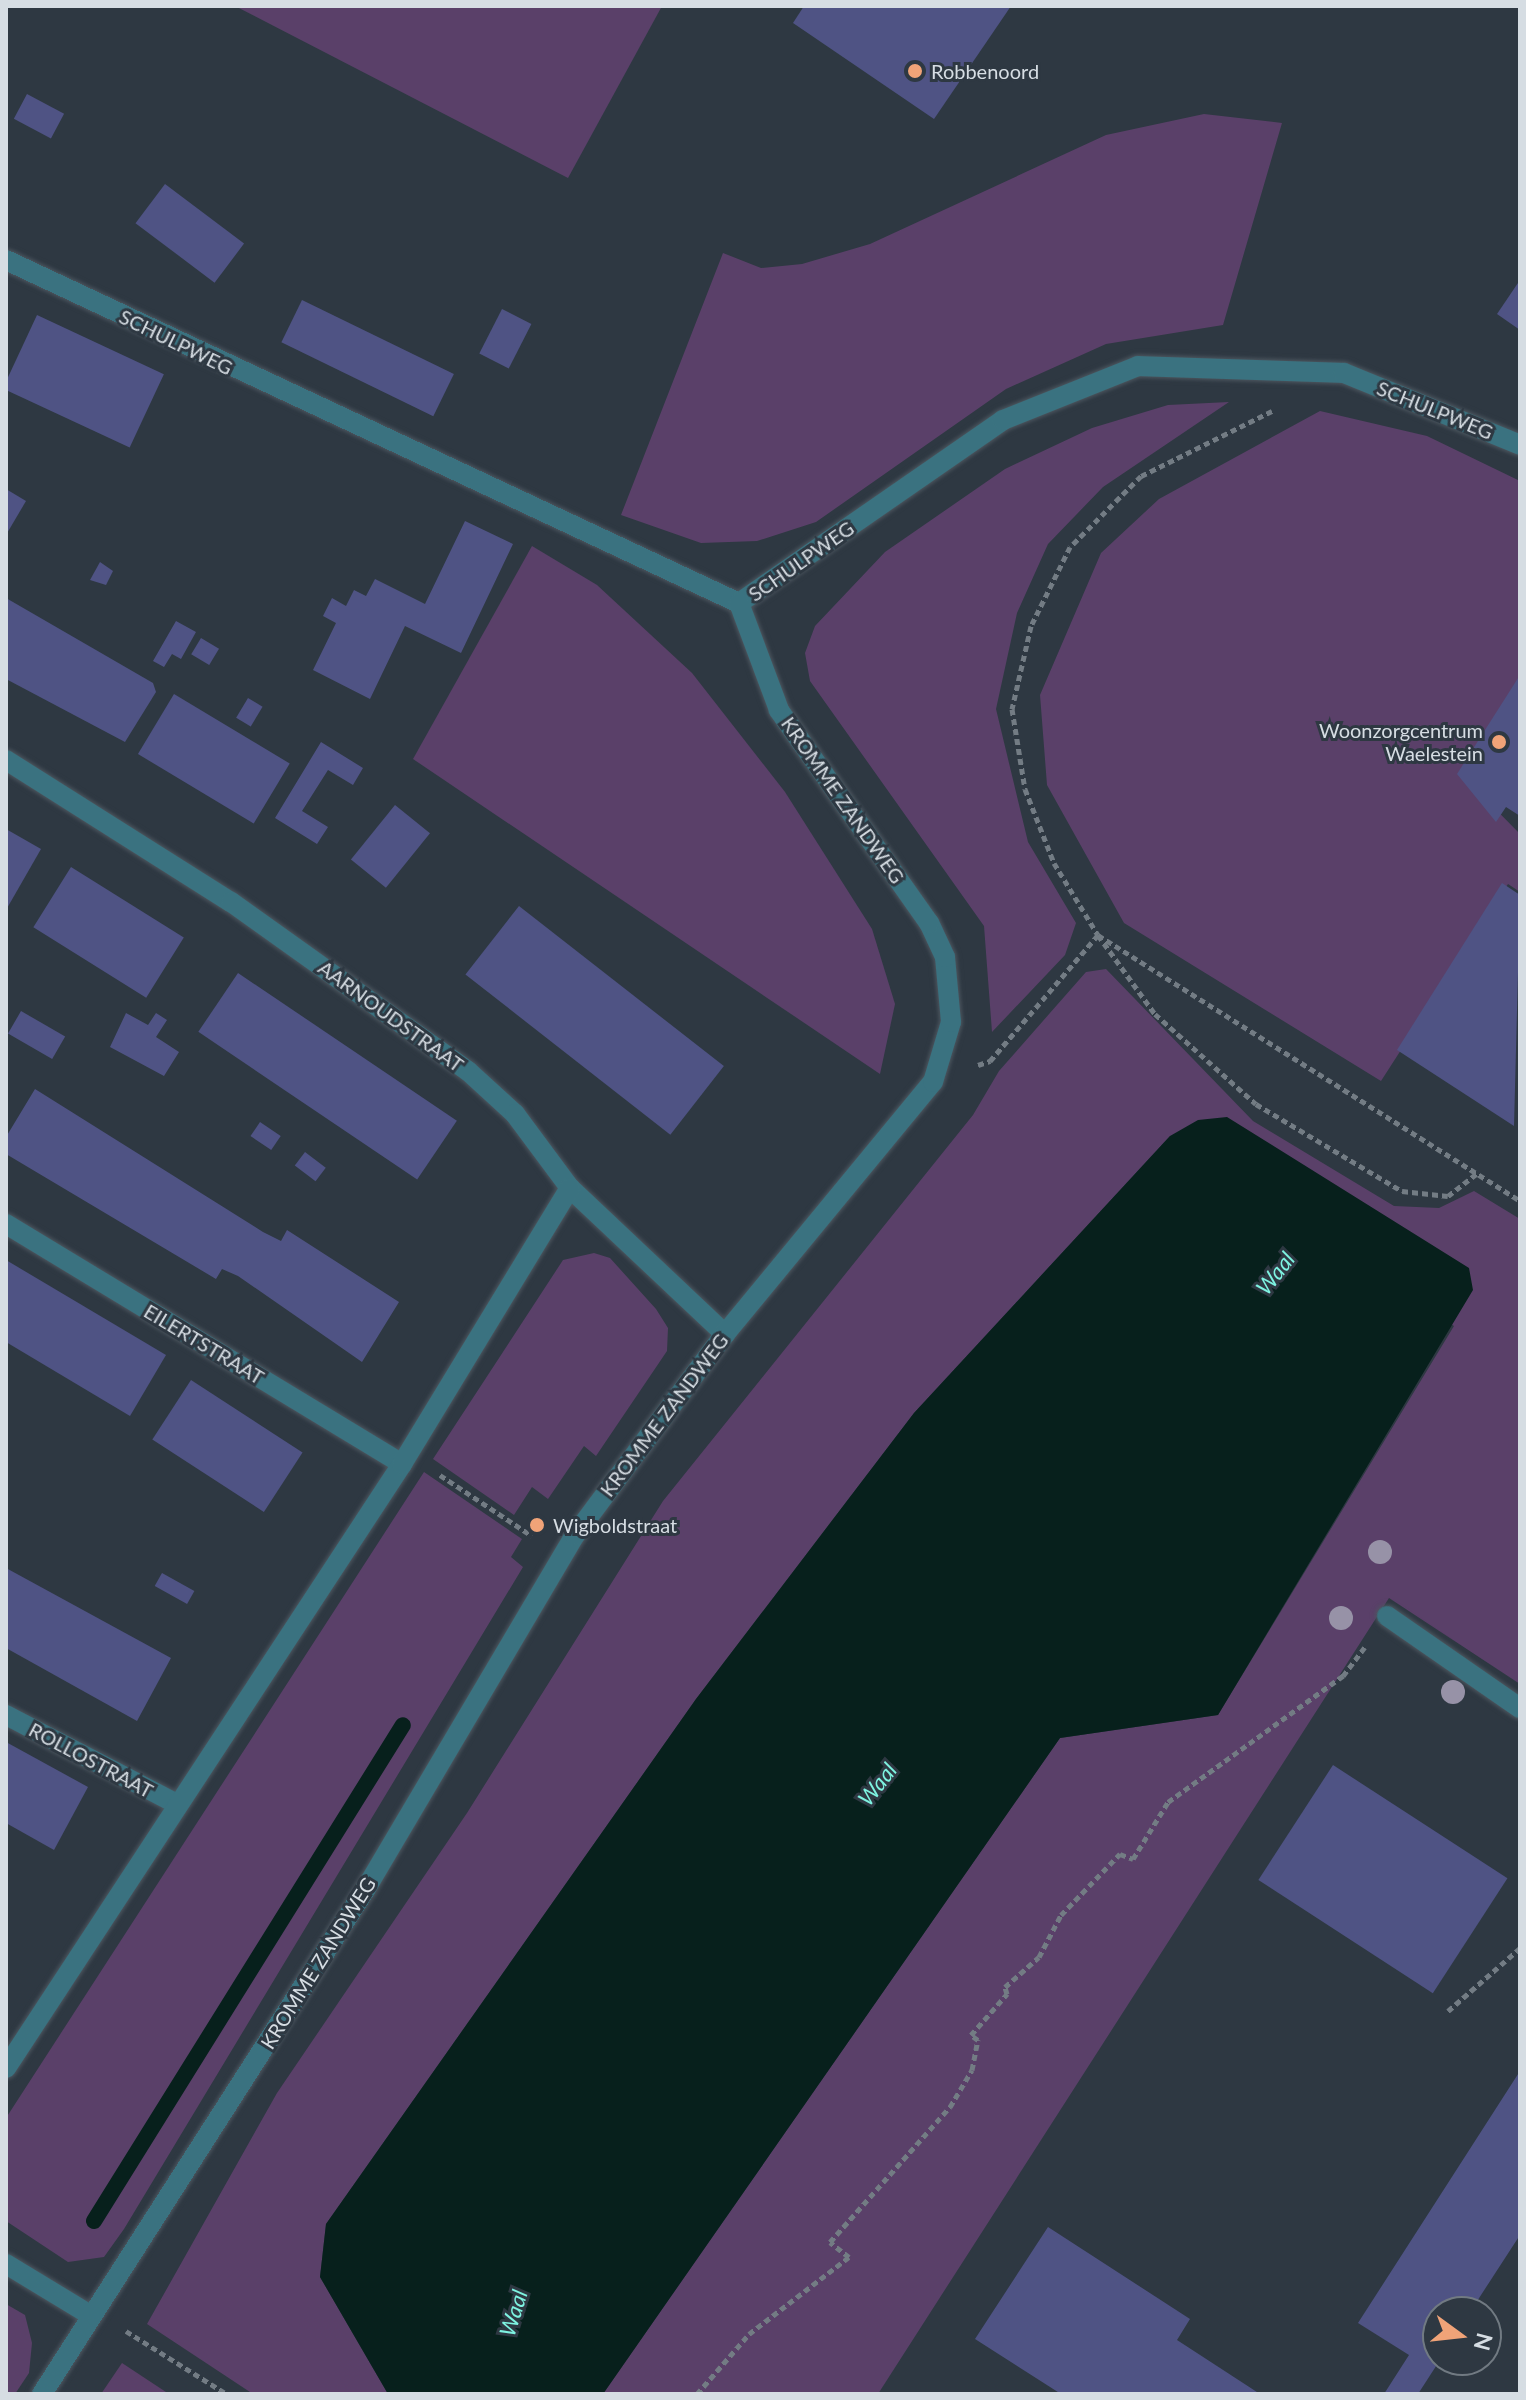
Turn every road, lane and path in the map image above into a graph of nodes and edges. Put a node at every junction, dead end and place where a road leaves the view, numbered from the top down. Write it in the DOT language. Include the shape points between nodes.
graph roads {
  1 [pos="6,260"];
  2 [pos="1276,409"];
  3 [pos="1520,445"];
  4 [pos="739,603"];
  5 [pos="6,760"];
  6 [pos="1098,935"];
  7 [pos="933,1082"];
  8 [pos="1479,1172"];
  9 [pos="570,1188"];
  10 [pos="1520,1201"];
  11 [pos="6,1224"];
  12 [pos="725,1334"];
  13 [pos="402,1464"];
  14 [pos="562,1556"];
  15 [pos="1387,1616"];
  16 [pos="1520,1708"];
  17 [pos="6,1715"];
  18 [pos="177,1804"];
  19 [pos="1520,1948"];
  20 [pos="1448,2011"];
  21 [pos="6,2068"];
  22 [pos="6,2264"];
  23 [pos="92,2316"];
  24 [pos="42,2394"];
  25 [pos="227,2394"];
  26 [pos="697,2394"];
  1 -- 4 [label="street, SCHULPWEG"];
  2 -- 6 [label="path" via="1141,476 1070,547 1031,626 1012,709 1025,789 1054,863"];
  3 -- 4 [label="street, SCHULPWEG" via="1344,373 1138,366 1003,420"];
  4 -- 7 [label="street, KROMME ZANDWEG" via="779,710 929,923 945,957 951,1022"];
  5 -- 9 [label="street, AARNOUDSTRAAT" via="410,1026 515,1114"];
  6 -- 7 [label="path" via="990,1061"];
  6 -- 8 [label="path"];
  6 -- 8 [label="path" via="1155,1014 1256,1104 1402,1191 1448,1196"];
  7 -- 12 [label="street, KROMME ZANDWEG"];
  8 -- 10 [label="path"];
  9 -- 12 [label="street, AARNOUDSTRAAT"];
  9 -- 13 [label="street"];
  11 -- 13 [label="street, EILERTSTRAAT"];
  12 -- 14 [label="street, KROMME ZANDWEG"];
  13 -- 14 [label="path" via="427,1467"];
  13 -- 18 [label="street"];
  14 -- 23 [label="street, KROMME ZANDWEG" via="365,1890"];
  15 -- 16 [label="street"];
  15 -- 26 [label="path" via="1343,1676 1168,1802 1133,1859 1120,1854 1061,1915 1039,1957 1005,1987 1007,1994 971,2035 978,2040 972,2070 950,2107 830,2242 849,2257 749,2334"];
  17 -- 18 [label="street, ROLLOSTRAAT"];
  18 -- 21 [label="street"];
  19 -- 20 [label="path"];
  22 -- 23 [label="street"];
  23 -- 24 [label="street, KROMME ZANDWEG"];
  23 -- 25 [label="path" via="137,2336"];
}
